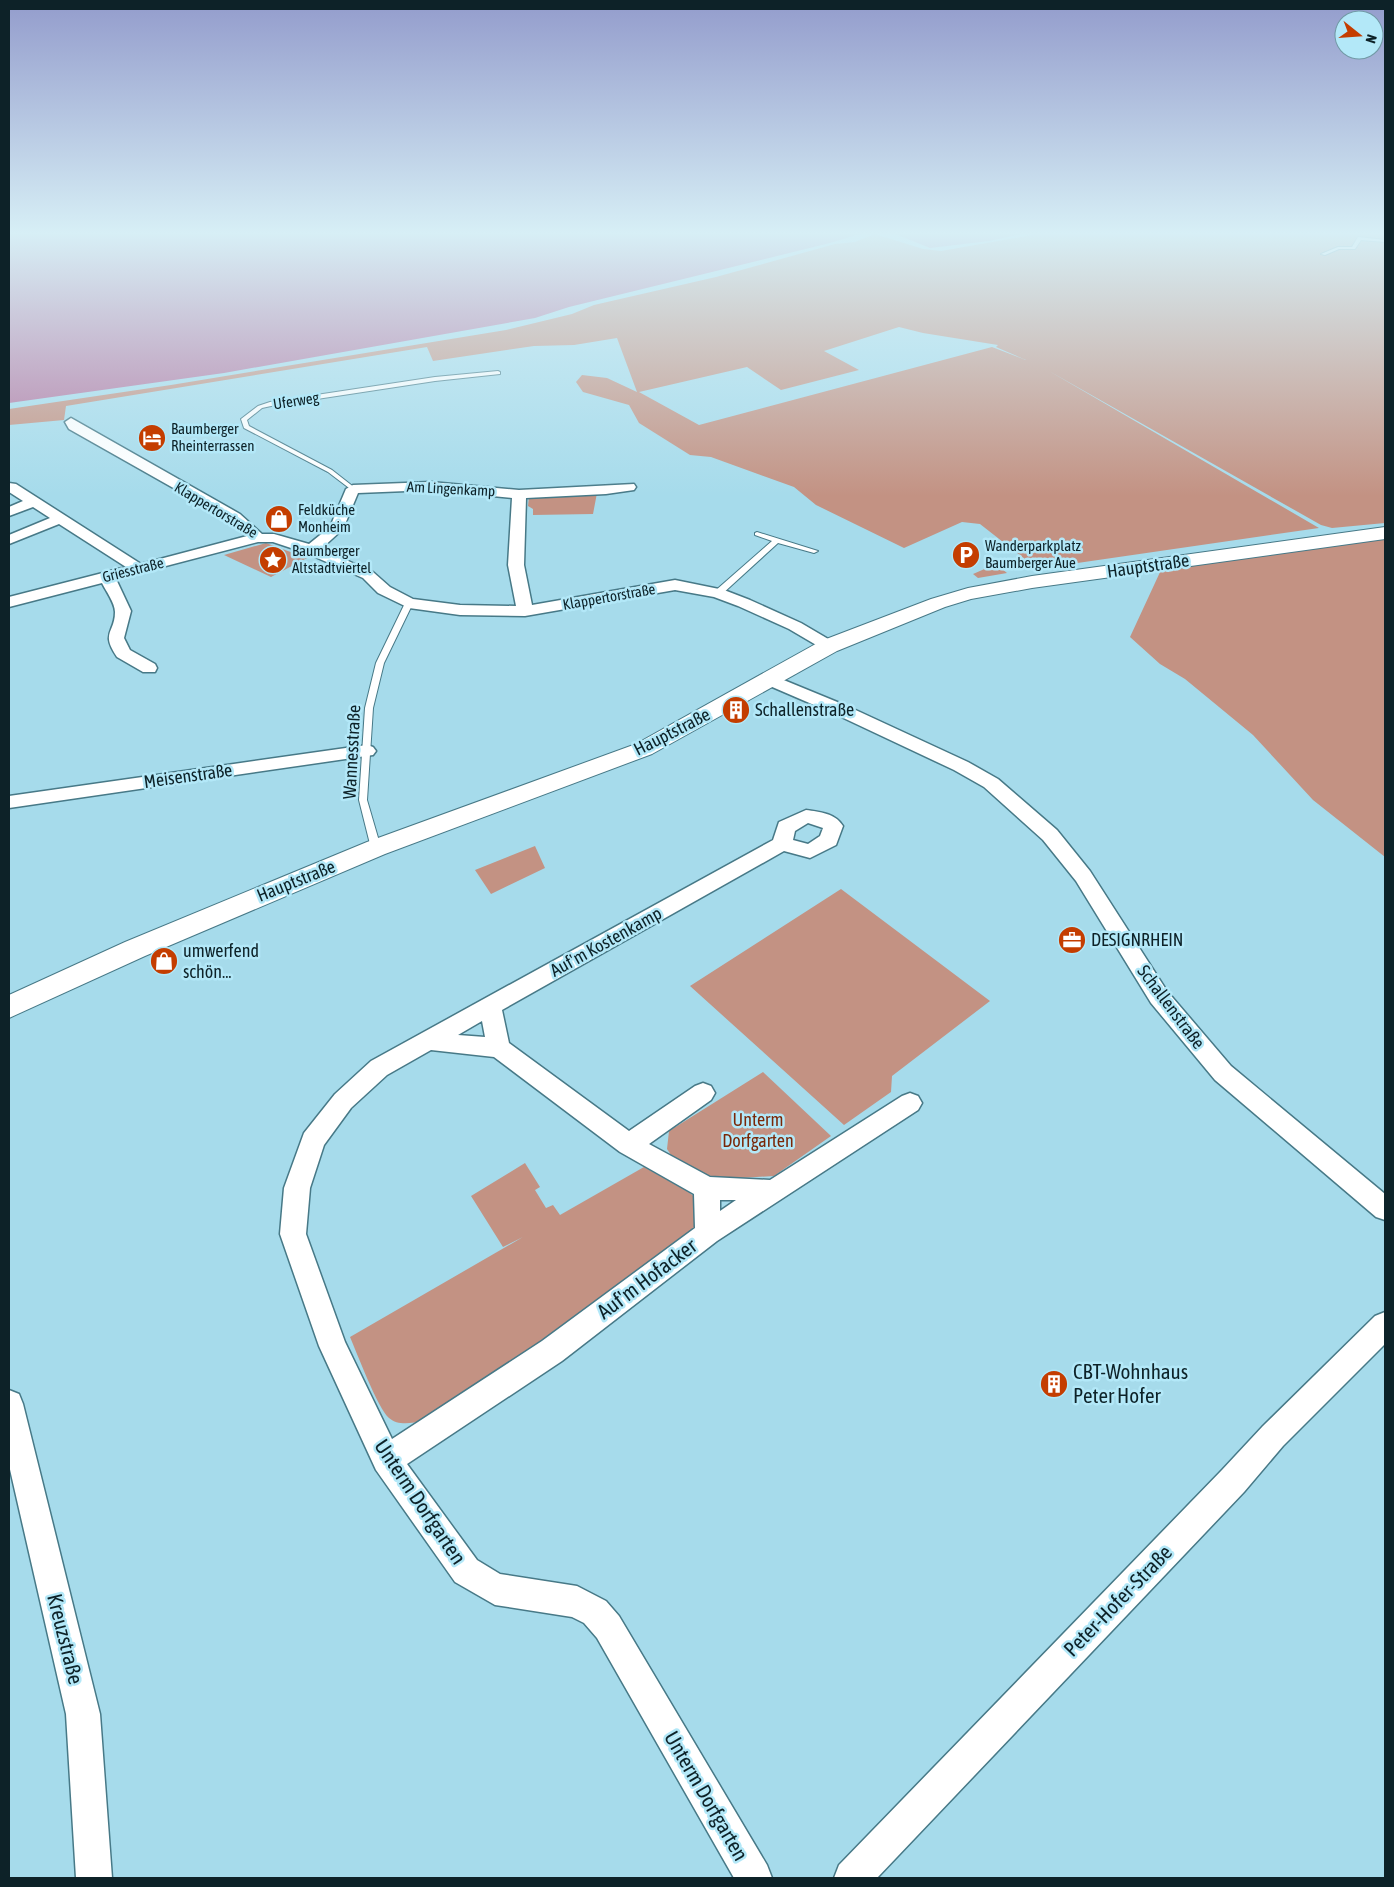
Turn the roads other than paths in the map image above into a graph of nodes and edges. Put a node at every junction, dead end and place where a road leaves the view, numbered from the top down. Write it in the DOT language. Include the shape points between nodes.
graph roads {
  1 [pos="498,372"];
  2 [pos="71,422"];
  3 [pos="629,487"];
  4 [pos="9,488"];
  5 [pos="352,488"];
  6 [pos="520,494"];
  7 [pos="34,502"];
  8 [pos="9,512"];
  9 [pos="60,519"];
  10 [pos="1385,533"];
  11 [pos="756,534"];
  12 [pos="258,538"];
  13 [pos="9,540"];
  14 [pos="777,540"];
  15 [pos="311,550"];
  16 [pos="814,551"];
  17 [pos="139,569"];
  18 [pos="107,578"];
  19 [pos="718,593"];
  20 [pos="9,602"];
  21 [pos="409,603"];
  22 [pos="524,611"];
  23 [pos="829,646"];
  24 [pos="149,668"];
  25 [pos="768,679"];
  26 [pos="367,751"];
  27 [pos="9,802"];
  28 [pos="782,844"];
  29 [pos="376,848"];
  30 [pos="9,1007"];
  31 [pos="490,1007"];
  32 [pos="430,1041"];
  33 [pos="499,1048"];
  34 [pos="703,1094"];
  35 [pos="910,1103"];
  36 [pos="629,1145"];
  37 [pos="707,1188"];
  38 [pos="771,1190"];
  39 [pos="1385,1209"];
  40 [pos="708,1233"];
  41 [pos="1385,1325"];
  42 [pos="9,1404"];
  43 [pos="386,1460"];
  44 [pos="94,1878"];
  45 [pos="754,1878"];
  46 [pos="852,1878"];
  1 -- 5 [label="lane, Uferweg" via="270,404 244,419 246,426 330,471"];
  2 -- 12 [label="street, Klappertorstraße" via="133,461 235,517"];
  3 -- 6 [label="street, Am Lingenkamp"];
  4 -- 7 [label="street"];
  5 -- 6 [label="street, Am Lingenkamp" via="431,486"];
  5 -- 15 [label="street" via="336,529"];
  6 -- 22 [label="street, Am Lingenkamp" via="516,565"];
  7 -- 8 [label="street"];
  7 -- 9 [label="street"];
  9 -- 13 [label="street"];
  9 -- 17 [label="street"];
  10 -- 23 [label="street, Hauptstraße" via="1032,582 968,594 892,619"];
  11 -- 14 [label="lane"];
  12 -- 15 [label="street, Klappertorstraße" via="274,538"];
  12 -- 17 [label="street, Griesstraße"];
  14 -- 16 [label="lane"];
  14 -- 19 [label="lane"];
  15 -- 21 [label="street, Klappertorstraße" via="368,574 384,590"];
  17 -- 18 [label="street, Griesstraße"];
  18 -- 20 [label="street, Griesstraße"];
  18 -- 24 [label="street" via="123,611 116,638 123,653"];
  19 -- 22 [label="street, Klappertorstraße" via="675,585"];
  19 -- 23 [label="street, Klappertorstraße" via="770,614"];
  21 -- 22 [label="street, Klappertorstraße" via="460,610"];
  21 -- 26 [label="lane, Wannesstraße" via="380,663 368,708"];
  23 -- 25 [label="street, Hauptstraße"];
  25 -- 29 [label="street, Hauptstraße" via="644,749"];
  25 -- 39 [label="street, Schallenstraße" via="841,710 991,783 1050,835 1082,876 1159,997 1223,1073"];
  26 -- 27 [label="street, Meisenstraße"];
  26 -- 29 [label="lane, Wannesstraße" via="363,800"];
  28 -- 31 [label="street, Auf'm Kostenkamp"];
  29 -- 30 [label="street, Hauptstraße" via="135,949"];
  31 -- 32 [label="street, Auf'm Kostenkamp"];
  31 -- 33 [label="street"];
  32 -- 33 [label="street"];
  32 -- 43 [label="street, Unterm Dorfgarten" via="379,1068 343,1101 313,1140 297,1188 292,1234 333,1346"];
  33 -- 36 [label="street"];
  34 -- 36 [label="street"];
  35 -- 38 [label="street, Auf'm Hofacker" via="785,1185"];
  36 -- 37 [label="street"];
  37 -- 38 [label="street"];
  37 -- 40 [label="street"];
  38 -- 40 [label="street, Auf'm Hofacker"];
  40 -- 43 [label="street, Auf'm Hofacker" via="552,1351"];
  41 -- 46 [label="street, Peter-Hofer-Straße" via="1273,1436"];
  42 -- 44 [label="street, Kreuzstraße" via="83,1714"];
  43 -- 45 [label="street, Unterm Dorfgarten" via="466,1571 495,1589 577,1602 595,1612 608,1628"];
}
